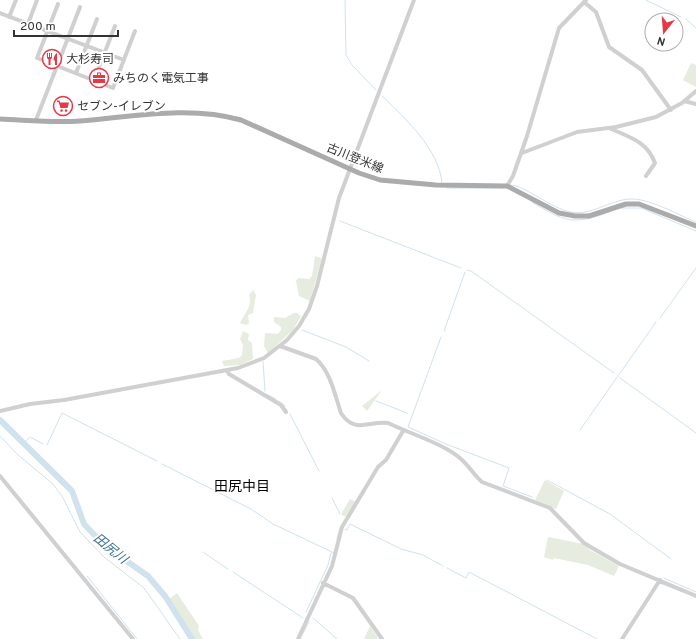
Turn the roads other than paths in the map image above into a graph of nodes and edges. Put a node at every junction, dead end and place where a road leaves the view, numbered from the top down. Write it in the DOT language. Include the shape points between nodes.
graph roads {
  1 [pos="16,0"];
  2 [pos="38,0"];
  3 [pos="414,0"];
  4 [pos="585,1"];
  5 [pos="58,4"];
  6 [pos="80,7"];
  7 [pos="0,13"];
  8 [pos="9,17"];
  9 [pos="97,19"];
  10 [pos="28,24"];
  11 [pos="116,26"];
  12 [pos="47,31"];
  13 [pos="135,32"];
  14 [pos="67,39"];
  15 [pos="86,46"];
  16 [pos="105,53"];
  17 [pos="124,60"];
  18 [pos="56,66"];
  19 [pos="76,73"];
  20 [pos="94,80"];
  21 [pos="696,91"];
  22 [pos="684,102"];
  23 [pos="696,104"];
  24 [pos="671,110"];
  25 [pos="0,119"];
  26 [pos="36,120"];
  27 [pos="609,128"];
  28 [pos="522,152"];
  29 [pos="350,169"];
  30 [pos="646,176"];
  31 [pos="507,186"];
  32 [pos="696,226"];
  33 [pos="280,346"];
  34 [pos="227,370"];
  35 [pos="2,411"];
  36 [pos="286,412"];
  37 [pos="403,431"];
  38 [pos="0,476"];
  39 [pos="660,580"];
  40 [pos="323,583"];
  41 [pos="696,596"];
  42 [pos="133,639"];
  43 [pos="298,639"];
  44 [pos="382,639"];
  45 [pos="622,639"];
  1 -- 8 [label="street"];
  2 -- 10 [label="street"];
  3 -- 29 [label="street"];
  4 -- 24 [label="street" via="596,12 609,47 642,70"];
  4 -- 28 [label="street" via="559,28"];
  5 -- 12 [label="street"];
  6 -- 14 [label="street"];
  7 -- 8 [label="street"];
  8 -- 10 [label="street"];
  9 -- 15 [label="street"];
  10 -- 12 [label="street"];
  11 -- 16 [label="street"];
  12 -- 14 [label="street"];
  12 -- 18 [label="street" via="36,58"];
  13 -- 17 [label="street"];
  14 -- 15 [label="street"];
  14 -- 18 [label="street"];
  15 -- 16 [label="street"];
  15 -- 19 [label="street"];
  16 -- 17 [label="street"];
  16 -- 20 [label="street"];
  17 -- 20 [label="street" via="113,88"];
  18 -- 19 [label="street"];
  18 -- 26 [label="street"];
  19 -- 20 [label="street"];
  21 -- 22 [label="street"];
  22 -- 23 [label="street"];
  22 -- 24 [label="street"];
  24 -- 27 [label="street" via="656,117"];
  25 -- 26 [label="main road, 古川登米線"];
  26 -- 29 [label="main road, 古川登米線" via="79,121 140,115 222,115 241,120"];
  27 -- 28 [label="street" via="577,132"];
  27 -- 30 [label="street" via="646,146 655,163"];
  28 -- 31 [label="street"];
  29 -- 31 [label="main road, 古川登米線" via="391,182"];
  29 -- 33 [label="street" via="339,198 313,301 296,329"];
  31 -- 32 [label="main road, 古川登米線" via="559,213 568,215 589,216 632,203"];
  33 -- 34 [label="street" via="255,362"];
  33 -- 37 [label="street" via="316,359 320,363 326,371 345,419 354,425 384,423"];
  34 -- 35 [label="street"];
  34 -- 36 [label="street" via="229,374 281,405"];
  37 -- 39 [label="street" via="444,448 461,459 482,482 550,508 584,543 620,564"];
  37 -- 40 [label="street" via="342,527 332,566"];
  38 -- 42 [label="street"];
  39 -- 41 [label="street"];
  39 -- 45 [label="street"];
  40 -- 43 [label="street"];
  40 -- 44 [label="street" via="353,598"];
}
